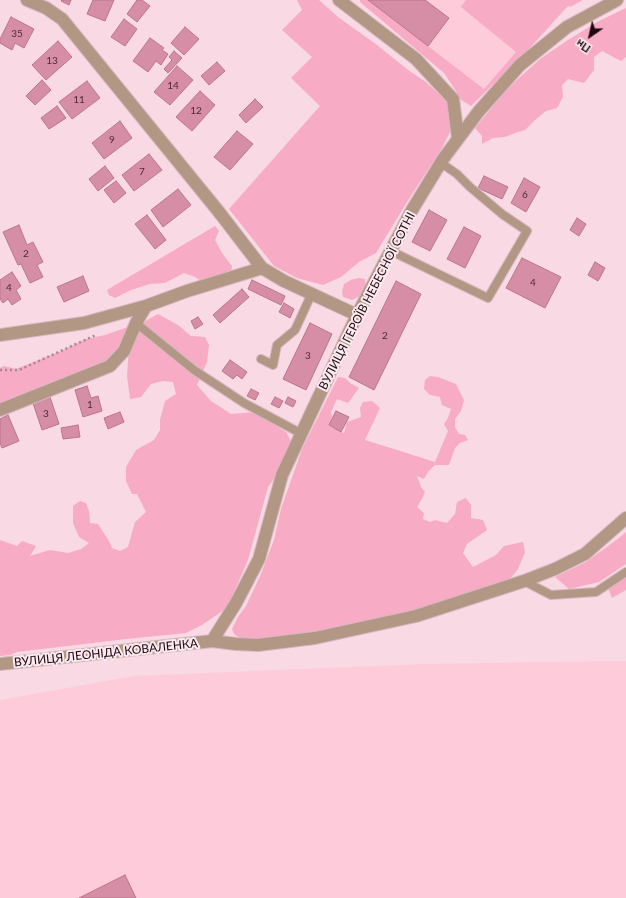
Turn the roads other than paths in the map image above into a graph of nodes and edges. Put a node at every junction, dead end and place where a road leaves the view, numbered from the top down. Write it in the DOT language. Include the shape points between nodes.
graph roads {
  1 [pos="27,0"];
  2 [pos="339,0"];
  3 [pos="617,0"];
  4 [pos="458,138"];
  5 [pos="441,163"];
  6 [pos="391,251"];
  7 [pos="262,268"];
  8 [pos="312,293"];
  9 [pos="146,306"];
  10 [pos="357,315"];
  11 [pos="136,323"];
  12 [pos="0,335"];
  13 [pos="261,359"];
  14 [pos="0,410"];
  15 [pos="302,434"];
  16 [pos="626,518"];
  17 [pos="626,572"];
  18 [pos="524,580"];
  19 [pos="212,641"];
  20 [pos="0,664"];
  1 -- 7 [label="street" via="46,8 62,19"];
  2 -- 4 [label="street" via="416,59 453,99"];
  3 -- 4 [label="street, ВУЛИЦЯ ГЕРОЇВ НЕБЕСНОЇ СОТНІ" via="568,28 520,65"];
  4 -- 5 [label="street, ВУЛИЦЯ ГЕРОЇВ НЕБЕСНОЇ СОТНІ"];
  5 -- 6 [label="street, ВУЛИЦЯ ГЕРОЇВ НЕБЕСНОЇ СОТНІ"];
  5 -- 6 [label="lane" via="502,214 527,231 488,298"];
  6 -- 10 [label="street, ВУЛИЦЯ ГЕРОЇВ НЕБЕСНОЇ СОТНІ"];
  7 -- 8 [label="street"];
  7 -- 9 [label="street"];
  8 -- 10 [label="street"];
  8 -- 13 [label="lane" via="295,330 277,345 273,365"];
  9 -- 11 [label="street"];
  9 -- 12 [label="street" via="84,323"];
  10 -- 15 [label="street, ВУЛИЦЯ ГЕРОЇВ НЕБЕСНОЇ СОТНІ"];
  11 -- 14 [label="street" via="124,351 110,366"];
  11 -- 15 [label="lane" via="194,370 244,403"];
  15 -- 19 [label="street, ВУЛИЦЯ ГЕРОЇВ НЕБЕСНОЇ СОТНІ" via="282,475 259,559"];
  16 -- 18 [label="street, ВУЛИЦЯ ЛЕОНІДА КОВАЛЕНКА" via="585,554 555,569"];
  17 -- 18 [label="lane" via="596,592 551,595"];
  18 -- 19 [label="street, ВУЛИЦЯ ЛЕОНІДА КОВАЛЕНКА" via="416,616 315,638 258,645"];
  19 -- 20 [label="street, ВУЛИЦЯ ЛЕОНІДА КОВАЛЕНКА"];
}
